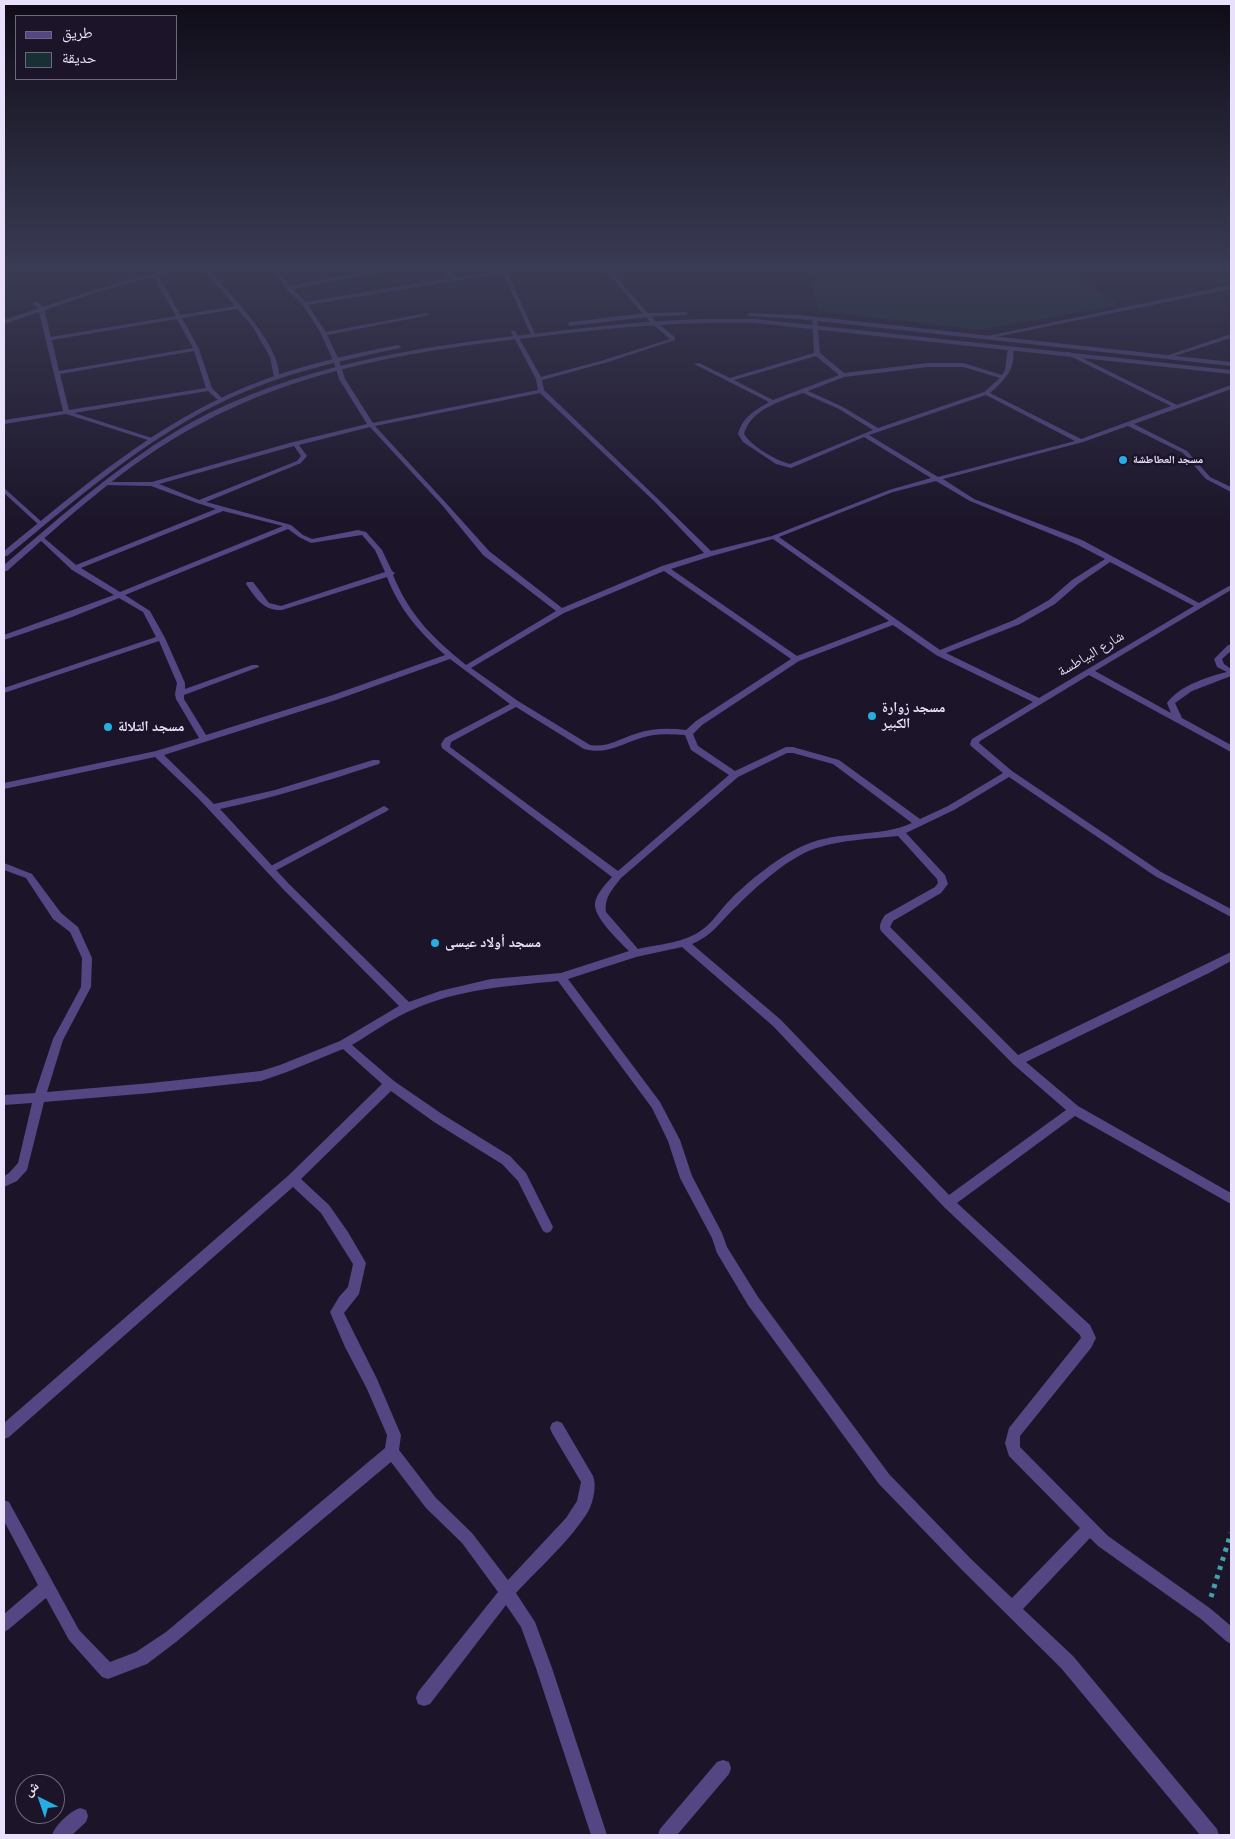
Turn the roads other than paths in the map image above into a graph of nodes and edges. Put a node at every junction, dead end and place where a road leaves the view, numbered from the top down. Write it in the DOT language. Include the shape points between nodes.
graph roads {
  1 [pos="52,354"];
  2 [pos="164,354"];
  3 [pos="198,354"];
  4 [pos="271,354"];
  5 [pos="333,354"];
  6 [pos="400,354"];
  7 [pos="525,354"];
  8 [pos="629,354"];
  9 [pos="817,354"];
  10 [pos="1010,354"];
  11 [pos="1070,354"];
  12 [pos="1075,354"];
  13 [pos="1136,354"];
  14 [pos="1176,354"];
  15 [pos="1166,357"];
  16 [pos="337,364"];
  17 [pos="697,364"];
  18 [pos="1231,364"];
  19 [pos="1231,372"];
  20 [pos="57,373"];
  21 [pos="842,375"];
  22 [pos="277,377"];
  23 [pos="1004,377"];
  24 [pos="539,379"];
  25 [pos="729,380"];
  26 [pos="1231,387"];
  27 [pos="209,389"];
  28 [pos="802,390"];
  29 [pos="541,391"];
  30 [pos="986,393"];
  31 [pos="221,400"];
  32 [pos="773,402"];
  33 [pos="1175,406"];
  34 [pos="66,412"];
  35 [pos="4,422"];
  36 [pos="1129,424"];
  37 [pos="371,425"];
  38 [pos="879,431"];
  39 [pos="864,435"];
  40 [pos="153,440"];
  41 [pos="1081,441"];
  42 [pos="295,443"];
  43 [pos="937,480"];
  44 [pos="105,483"];
  45 [pos="152,484"];
  46 [pos="4,490"];
  47 [pos="1231,490"];
  48 [pos="199,502"];
  49 [pos="224,508"];
  50 [pos="42,524"];
  51 [pos="288,526"];
  52 [pos="774,537"];
  53 [pos="41,538"];
  54 [pos="4,554"];
  55 [pos="709,554"];
  56 [pos="1110,558"];
  57 [pos="75,568"];
  58 [pos="665,568"];
  59 [pos="4,569"];
  60 [pos="390,573"];
  61 [pos="250,584"];
  62 [pos="1231,587"];
  63 [pos="121,595"];
  64 [pos="1199,606"];
  65 [pos="561,611"];
  66 [pos="894,622"];
  67 [pos="4,638"];
  68 [pos="161,638"];
  69 [pos="1231,648"];
  70 [pos="939,653"];
  71 [pos="450,656"];
  72 [pos="796,659"];
  73 [pos="255,668"];
  74 [pos="466,668"];
  75 [pos="1090,672"];
  76 [pos="1231,673"];
  77 [pos="4,691"];
  78 [pos="179,694"];
  79 [pos="1038,701"];
  80 [pos="516,704"];
  81 [pos="1178,720"];
  82 [pos="688,733"];
  83 [pos="206,740"];
  84 [pos="1231,749"];
  85 [pos="157,754"];
  86 [pos="376,762"];
  87 [pos="1010,773"];
  88 [pos="735,775"];
  89 [pos="4,786"];
  90 [pos="213,807"];
  91 [pos="384,809"];
  92 [pos="919,823"];
  93 [pos="900,832"];
  94 [pos="5,867"];
  95 [pos="270,870"];
  96 [pos="618,876"];
  97 [pos="1231,913"];
  98 [pos="684,943"];
  99 [pos="636,953"];
  100 [pos="1231,956"];
  101 [pos="561,977"];
  102 [pos="407,1007"];
  103 [pos="344,1044"];
  104 [pos="1017,1061"];
  105 [pos="390,1084"];
  106 [pos="39,1098"];
  107 [pos="4,1100"];
  108 [pos="1074,1110"];
  109 [pos="293,1179"];
  110 [pos="4,1182"];
  111 [pos="1231,1199"];
  112 [pos="948,1203"];
  113 [pos="547,1227"];
  114 [pos="557,1428"];
  115 [pos="4,1432"];
  116 [pos="392,1452"];
  117 [pos="4,1507"];
  118 [pos="1090,1529"];
  119 [pos="47,1587"];
  120 [pos="507,1592"];
  121 [pos="1013,1609"];
  122 [pos="4,1624"];
  123 [pos="1231,1636"];
  124 [pos="424,1698"];
  125 [pos="723,1768"];
  126 [pos="80,1816"];
  127 [pos="60,1835"];
  128 [pos="599,1835"];
  129 [pos="666,1835"];
  130 [pos="1211,1835"];
  1 -- 20 [label="street"];
  2 -- 20 [label="street"];
  3 -- 27 [label="street"];
  4 -- 22 [label="street"];
  5 -- 16 [label="street"];
  6 -- 16 [label="street"];
  7 -- 24 [label="street"];
  8 -- 24 [label="street"];
  9 -- 21 [label="street"];
  9 -- 25 [label="street"];
  10 -- 23 [label="street"];
  11 -- 33 [label="street"];
  12 -- 19 [label="street"];
  13 -- 15 [label="street"];
  14 -- 15 [label="street"];
  15 -- 18 [label="street"];
  16 -- 22 [label="street"];
  16 -- 37 [label="street" via="342,379"];
  16 -- 44 [label="street" via="227,407 160,445"];
  17 -- 25 [label="street"];
  20 -- 34 [label="street"];
  21 -- 23 [label="street" via="928,365 963,365"];
  21 -- 28 [label="street"];
  22 -- 31 [label="street"];
  23 -- 30 [label="street"];
  24 -- 29 [label="street"];
  25 -- 32 [label="street"];
  26 -- 33 [label="street"];
  27 -- 31 [label="street"];
  27 -- 34 [label="street"];
  28 -- 32 [label="street"];
  28 -- 38 [label="street"];
  29 -- 37 [label="street"];
  29 -- 55 [label="street"];
  30 -- 38 [label="street"];
  30 -- 41 [label="street"];
  31 -- 40 [label="street"];
  32 -- 39 [label="street" via="751,416 741,434 746,441 786,466"];
  33 -- 36 [label="street"];
  34 -- 35 [label="street"];
  34 -- 40 [label="street"];
  36 -- 41 [label="street"];
  36 -- 47 [label="street" via="1185,452 1208,478"];
  37 -- 42 [label="street"];
  37 -- 65 [label="street" via="486,553"];
  38 -- 39 [label="street"];
  39 -- 43 [label="street"];
  40 -- 50 [label="street" via="96,479"];
  41 -- 43 [label="street"];
  42 -- 45 [label="street"];
  42 -- 48 [label="street" via="304,456 299,462"];
  43 -- 52 [label="street" via="882,493"];
  43 -- 56 [label="street" via="972,500 1044,527"];
  44 -- 45 [label="street"];
  44 -- 53 [label="street"];
  45 -- 48 [label="street"];
  46 -- 50 [label="street"];
  48 -- 49 [label="street"];
  49 -- 51 [label="street"];
  49 -- 57 [label="street"];
  50 -- 54 [label="street"];
  51 -- 60 [label="street" via="311,541 364,533"];
  51 -- 63 [label="street"];
  52 -- 55 [label="street"];
  52 -- 66 [label="street"];
  53 -- 57 [label="street"];
  53 -- 59 [label="street"];
  55 -- 58 [label="street"];
  56 -- 64 [label="street"];
  56 -- 70 [label="street" via="1052,602 1017,622"];
  57 -- 63 [label="street"];
  58 -- 65 [label="street"];
  58 -- 72 [label="street"];
  60 -- 61 [label="street" via="282,608 268,607"];
  60 -- 71 [label="street" via="409,613"];
  62 -- 64 [label="street, شارع البياطسة"];
  63 -- 67 [label="street"];
  63 -- 68 [label="street" via="146,611"];
  64 -- 75 [label="street, شارع البياطسة"];
  65 -- 74 [label="street"];
  66 -- 70 [label="street"];
  66 -- 72 [label="street"];
  68 -- 77 [label="street"];
  68 -- 78 [label="street" via="181,683"];
  69 -- 76 [label="street" via="1218,659 1220,665"];
  70 -- 79 [label="street"];
  71 -- 74 [label="street"];
  71 -- 83 [label="street"];
  72 -- 82 [label="street"];
  73 -- 78 [label="street"];
  74 -- 80 [label="street"];
  75 -- 79 [label="street, شارع البياطسة"];
  75 -- 81 [label="street"];
  76 -- 81 [label="street" via="1174,698 1171,703"];
  78 -- 83 [label="street"];
  79 -- 87 [label="street, شارع البياطسة" via="976,739 974,744"];
  80 -- 82 [label="street" via="596,750 604,750 642,734 665,730"];
  80 -- 96 [label="street" via="448,740 446,748"];
  81 -- 84 [label="street"];
  82 -- 88 [label="street" via="694,748"];
  83 -- 85 [label="street"];
  85 -- 89 [label="street"];
  85 -- 90 [label="street"];
  86 -- 90 [label="street" via="283,792"];
  87 -- 92 [label="street"];
  87 -- 97 [label="street" via="1158,874"];
  88 -- 92 [label="street" via="786,750 793,750 836,762"];
  88 -- 96 [label="street"];
  90 -- 95 [label="street"];
  91 -- 95 [label="street"];
  92 -- 93 [label="street"];
  93 -- 98 [label="street" via="809,847 784,860 734,902 707,932"];
  93 -- 104 [label="street" via="942,878 943,884 889,918 886,928"];
  94 -- 106 [label="street" via="29,876 57,916 74,930 87,958 86,987 58,1039"];
  95 -- 102 [label="street"];
  96 -- 99 [label="street" via="604,892 601,913"];
  98 -- 99 [label="street"];
  98 -- 112 [label="street" via="777,1023"];
  99 -- 101 [label="street"];
  100 -- 104 [label="street"];
  101 -- 102 [label="street" via="491,983"];
  101 -- 121 [label="street" via="656,1105 674,1140 686,1178 718,1237 721,1249 753,1301 884,1479"];
  102 -- 103 [label="street"];
  103 -- 105 [label="street"];
  103 -- 106 [label="street" via="261,1076"];
  104 -- 108 [label="street"];
  105 -- 109 [label="street"];
  105 -- 113 [label="street" via="506,1160 522,1177"];
  106 -- 107 [label="street"];
  106 -- 110 [label="street" via="24,1166"];
  108 -- 111 [label="street"];
  108 -- 112 [label="street"];
  109 -- 115 [label="street"];
  109 -- 116 [label="street" via="324,1209 360,1263 354,1290 337,1312 394,1435"];
  112 -- 118 [label="street" via="1085,1330 1089,1338 1014,1433 1012,1443 1014,1451"];
  114 -- 120 [label="street" via="588,1481 584,1504"];
  116 -- 119 [label="street" via="171,1637 141,1658 108,1671 74,1635"];
  116 -- 120 [label="street" via="431,1503 467,1538"];
  117 -- 119 [label="street"];
  118 -- 121 [label="street"];
  118 -- 123 [label="street"];
  119 -- 122 [label="street"];
  120 -- 124 [label="street"];
  120 -- 128 [label="street" via="527,1622"];
  121 -- 130 [label="street" via="1066,1662"];
  125 -- 129 [label="street"];
  126 -- 127 [label="street"];
}
